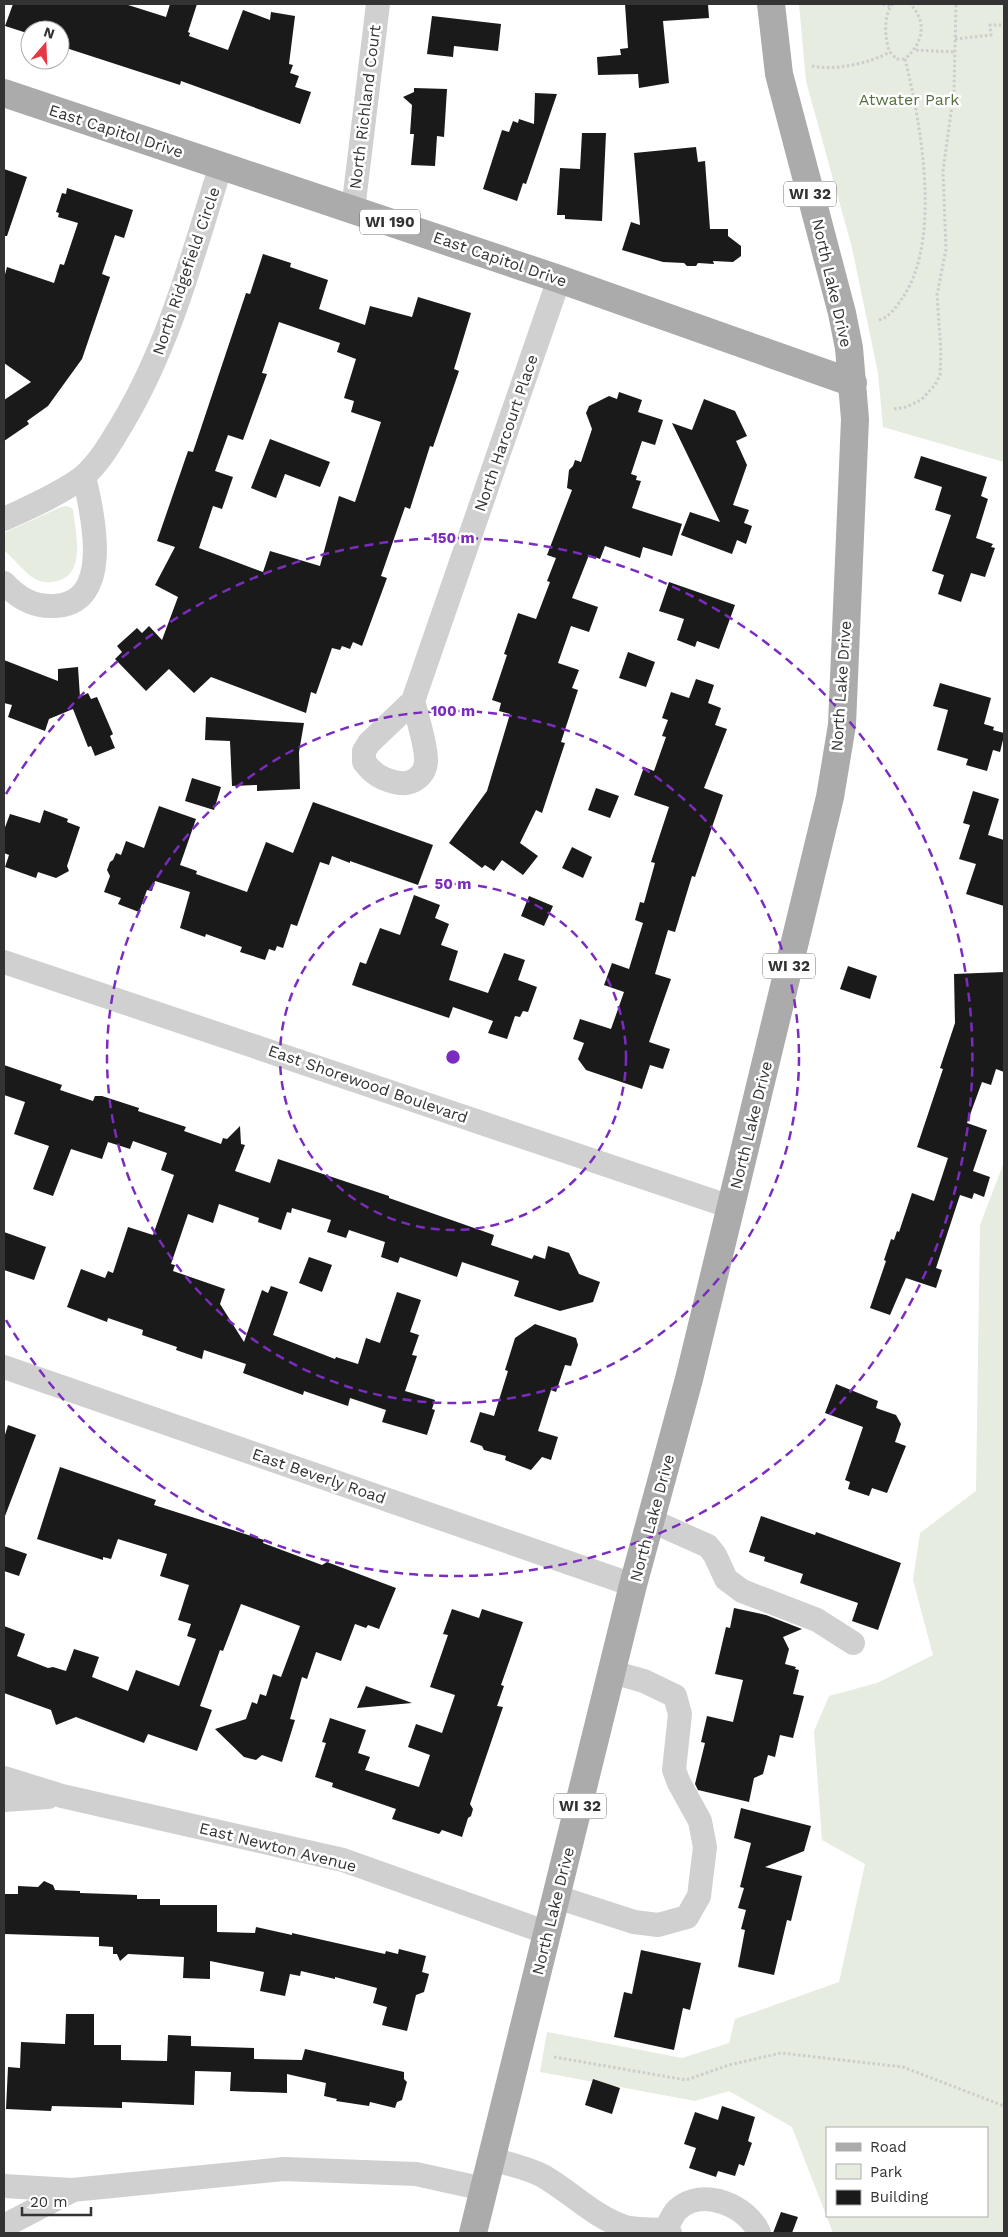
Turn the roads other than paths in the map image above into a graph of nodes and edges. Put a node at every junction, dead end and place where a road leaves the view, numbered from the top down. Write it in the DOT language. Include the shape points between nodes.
graph roads {
  1 [pos="378,4"];
  2 [pos="771,4"];
  3 [pos="4,93"];
  4 [pos="221,165"];
  5 [pos="353,210"];
  6 [pos="560,279"];
  7 [pos="853,383"];
  8 [pos="84,476"];
  9 [pos="4,519"];
  10 [pos="4,583"];
  11 [pos="413,701"];
  12 [pos="4,962"];
  13 [pos="731,1207"];
  14 [pos="4,1367"];
  15 [pos="650,1520"];
  16 [pos="633,1585"];
  17 [pos="853,1643"];
  18 [pos="612,1672"];
  19 [pos="4,1778"];
  20 [pos="62,1796"];
  21 [pos="4,1800"];
  22 [pos="557,1897"];
  23 [pos="548,1933"];
  24 [pos="492,2159"];
  25 [pos="4,2186"];
  26 [pos="484,2189"];
  27 [pos="72,2190"];
  28 [pos="4,2226"];
  29 [pos="668,2232"];
  30 [pos="473,2233"];
  31 [pos="760,2233"];
  1 -- 5 [label="street, North Richland Court"];
  2 -- 7 [label="main road, North Lake Drive / WI 32" via="778,74 842,313"];
  3 -- 4 [label="main road, East Capitol Drive / WI 190"];
  4 -- 5 [label="main road, East Capitol Drive / WI 190"];
  4 -- 8 [label="street, North Ridgefield Circle" via="169,329 153,367 106,450"];
  5 -- 6 [label="main road, East Capitol Drive / WI 190"];
  6 -- 7 [label="main road, East Capitol Drive / WI 190"];
  6 -- 11 [label="street, North Harcourt Place"];
  7 -- 13 [label="main road, North Lake Drive / WI 32" via="855,419 842,725 830,797"];
  8 -- 9 [label="street, North Ridgefield Circle"];
  8 -- 10 [label="street" via="94,538 89,586 79,598 61,606 45,606 17,596"];
  12 -- 13 [label="street, East Shorewood Boulevard"];
  13 -- 15 [label="main road, North Lake Drive / WI 32" via="690,1379"];
  14 -- 16 [label="street, East Beverly Road"];
  15 -- 16 [label="main road, North Lake Drive / WI 32"];
  15 -- 17 [label="street" via="708,1546 726,1580 742,1591 817,1620"];
  16 -- 18 [label="main road, North Lake Drive / WI 32"];
  18 -- 22 [label="main road, North Lake Drive / WI 32"];
  18 -- 22 [label="street" via="644,1681 675,1696 680,1714 674,1770 700,1822 705,1846 699,1896 687,1918 658,1925 634,1922"];
  19 -- 20 [label="street, East Newton Avenue"];
  20 -- 21 [label="street"];
  20 -- 23 [label="street, East Newton Avenue" via="343,1860"];
  22 -- 23 [label="main road, North Lake Drive / WI 32"];
  23 -- 24 [label="main road, North Lake Drive / WI 32"];
  24 -- 26 [label="main road, North Lake Drive / WI 32"];
  24 -- 29 [label="street" via="542,2175 603,2217 625,2227"];
  25 -- 27 [label="street"];
  26 -- 27 [label="street" via="416,2174 284,2169"];
  26 -- 30 [label="main road, North Lake Drive / WI 32"];
  27 -- 28 [label="street"];
  29 -- 31 [label="street" via="678,2210 694,2201 718,2200 742,2210"];
}
